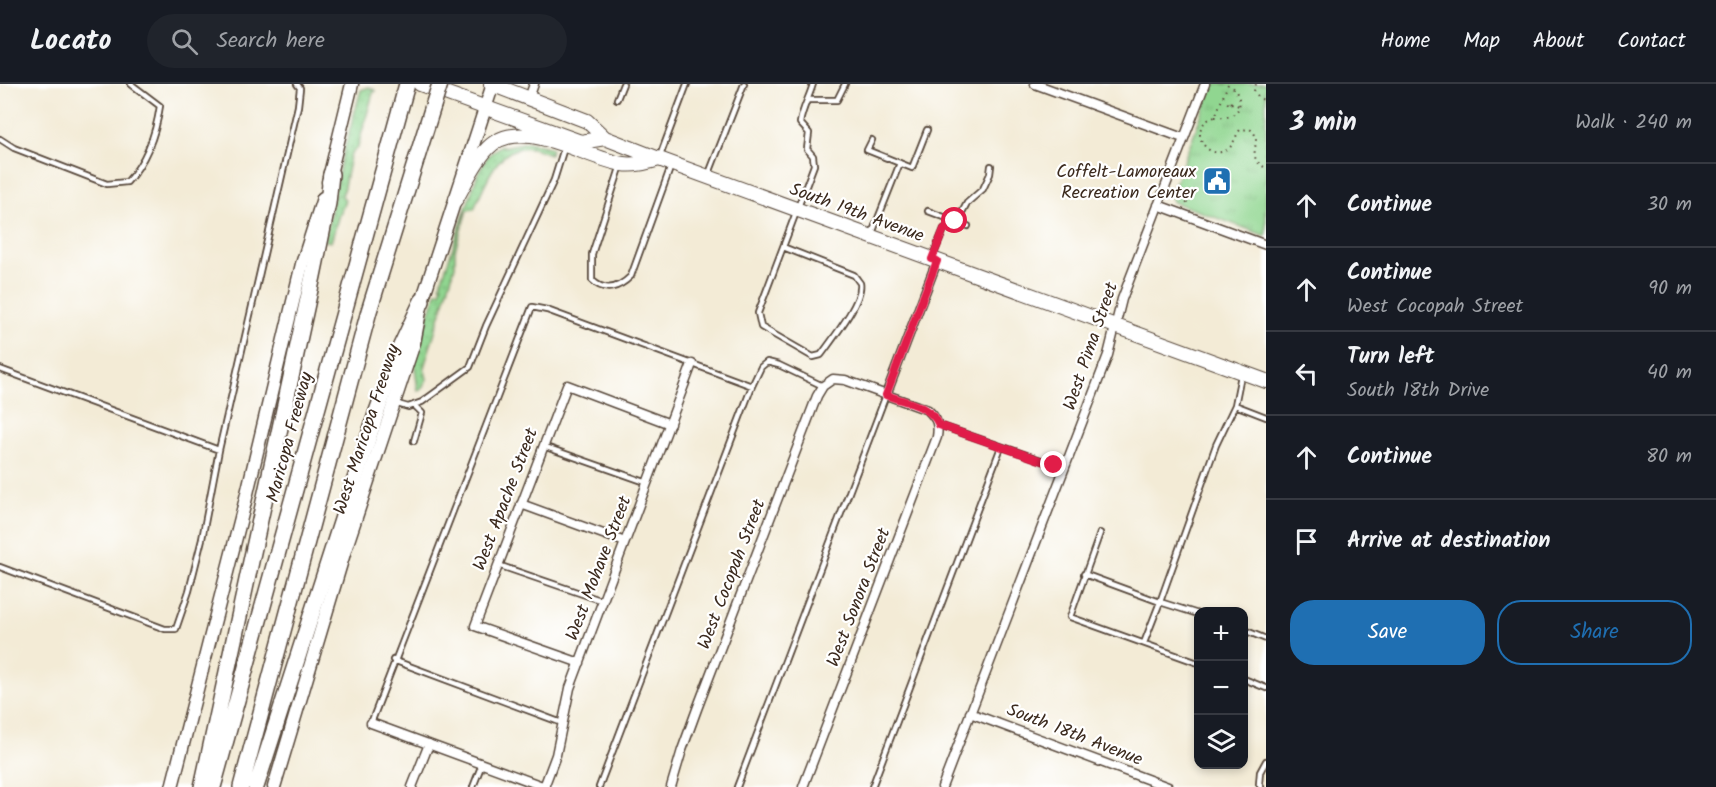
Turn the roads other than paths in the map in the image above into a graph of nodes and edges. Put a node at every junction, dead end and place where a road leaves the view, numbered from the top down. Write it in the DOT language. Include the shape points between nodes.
graph roads {
  1 [pos="131,84"];
  2 [pos="297,84"];
  3 [pos="352,84"];
  4 [pos="420,84"];
  5 [pos="440,84"];
  6 [pos="492,84"];
  7 [pos="534,84"];
  8 [pos="623,84"];
  9 [pos="687,84"];
  10 [pos="744,84"];
  11 [pos="813,84"];
  12 [pos="845,84"];
  13 [pos="1035,84"];
  14 [pos="1205,84"];
  15 [pos="405,91"];
  16 [pos="528,98"];
  17 [pos="617,99"];
  18 [pos="809,100"];
  19 [pos="484,108"];
  20 [pos="927,130"];
  21 [pos="605,138"];
  22 [pos="1183,138"];
  23 [pos="0,139"];
  24 [pos="872,140"];
  25 [pos="565,145"];
  26 [pos="665,161"];
  27 [pos="900,163"];
  28 [pos="621,164"];
  29 [pos="991,166"];
  30 [pos="331,174"];
  31 [pos="708,177"];
  32 [pos="456,199"];
  33 [pos="1158,205"];
  34 [pos="797,210"];
  35 [pos="928,211"];
  36 [pos="955,221"];
  37 [pos="968,226"];
  38 [pos="871,237"];
  39 [pos="1266,245"];
  40 [pos="783,247"];
  41 [pos="935,260"];
  42 [pos="422,301"];
  43 [pos="1114,326"];
  44 [pos="692,364"];
  45 [pos="0,369"];
  46 [pos="1242,372"];
  47 [pos="1266,381"];
  48 [pos="752,386"];
  49 [pos="823,386"];
  50 [pos="886,395"];
  51 [pos="394,403"];
  52 [pos="414,405"];
  53 [pos="1234,405"];
  54 [pos="1266,417"];
  55 [pos="937,421"];
  56 [pos="670,424"];
  57 [pos="414,441"];
  58 [pos="543,446"];
  59 [pos="1001,447"];
  60 [pos="219,450"];
  61 [pos="1064,468"];
  62 [pos="648,483"];
  63 [pos="521,504"];
  64 [pos="1100,533"];
  65 [pos="625,542"];
  66 [pos="497,564"];
  67 [pos="0,567"];
  68 [pos="1084,574"];
  69 [pos="603,601"];
  70 [pos="1160,602"];
  71 [pos="1194,613"];
  72 [pos="1248,632"];
  73 [pos="1266,639"];
  74 [pos="1144,643"];
  75 [pos="393,660"];
  76 [pos="1194,662"];
  77 [pos="580,663"];
  78 [pos="1248,681"];
  79 [pos="1266,688"];
  80 [pos="970,713"];
  81 [pos="370,723"];
  82 [pos="562,723"];
  83 [pos="429,744"];
  84 [pos="1266,761"];
  85 [pos="482,764"];
  86 [pos="172,787"];
  87 [pos="202,787"];
  88 [pos="213,787"];
  89 [pos="241,787"];
  90 [pos="256,787"];
  91 [pos="274,787"];
  92 [pos="412,787"];
  93 [pos="474,787"];
  94 [pos="544,787"];
  95 [pos="599,787"];
  96 [pos="671,787"];
  97 [pos="737,787"];
  98 [pos="803,787"];
  99 [pos="872,787"];
  100 [pos="942,787"];
  101 [pos="1168,787"];
  102 [pos="1261,787"];
  1 -- 23 [label="lane" via="160,106 157,128 138,171 127,182 107,184"];
  2 -- 60 [label="lane" via="298,106"];
  3 -- 30 [label="main road"];
  4 -- 19 [label="main road, South 19th Avenue"];
  5 -- 89 [label="highway, bridge" via="369,311"];
  6 -- 16 [label="main road, South 19th Avenue"];
  6 -- 19 [label="main road, West Maricopa Freeway"];
  7 -- 16 [label="street"];
  8 -- 17 [label="lane"];
  9 -- 26 [label="lane"];
  10 -- 31 [label="lane"];
  11 -- 18 [label="lane"];
  12 -- 18 [label="lane" via="837,100"];
  13 -- 22 [label="street"];
  14 -- 22 [label="street, West Pima Street"];
  15 -- 88 [label="highway, Maricopa Freeway"];
  16 -- 21 [label="main road, South 19th Avenue" via="587,121"];
  18 -- 34 [label="lane" via="800,123 809,133 807,149 814,165"];
  19 -- 21 [label="main road, South 19th Avenue" via="581,142"];
  19 -- 32 [label="main road, West Maricopa Freeway"];
  20 -- 27 [label="lane" via="912,168"];
  21 -- 26 [label="main road, South 19th Avenue"];
  22 -- 33 [label="street, West Pima Street"];
  24 -- 27 [label="lane" via="867,150"];
  25 -- 28 [label="main road"];
  25 -- 32 [label="main road" via="526,136 502,139 489,146"];
  25 -- 52 [label="lane" via="554,180 470,366"];
  26 -- 28 [label="main road"];
  26 -- 28 [label="lane" via="631,276 613,288 596,284 591,262"];
  26 -- 31 [label="main road, South 19th Avenue"];
  27 -- 38 [label="lane"];
  29 -- 36 [label="lane" via="983,189"];
  30 -- 86 [label="main road" via="302,264"];
  30 -- 87 [label="highway" via="315,265"];
  31 -- 34 [label="main road, South 19th Avenue"];
  32 -- 42 [label="main road, West Maricopa Freeway"];
  33 -- 39 [label="street"];
  33 -- 43 [label="street, West Pima Street"];
  34 -- 38 [label="main road, South 19th Avenue"];
  34 -- 40 [label="lane"];
  35 -- 36 [label="lane"];
  36 -- 37 [label="lane"];
  36 -- 41 [label="lane" via="944,229"];
  38 -- 41 [label="main road, South 19th Avenue"];
  40 -- 40 [label="lane" via="758,313 759,321 762,327 813,357 821,355 854,306 860,282 854,275"];
  41 -- 43 [label="main road, South 19th Avenue"];
  41 -- 50 [label="street"];
  42 -- 51 [label="main road, West Maricopa Freeway" via="414,343"];
  42 -- 90 [label="highway" via="376,414"];
  43 -- 46 [label="main road, South 19th Avenue"];
  43 -- 61 [label="street, West Pima Street" via="1108,354"];
  44 -- 48 [label="lane"];
  44 -- 56 [label="street, West Mohave Street"];
  44 -- 75 [label="lane" via="547,310 532,308"];
  45 -- 60 [label="lane"];
  46 -- 47 [label="main road, South 19th Avenue"];
  46 -- 53 [label="lane"];
  48 -- 49 [label="lane" via="767,362"];
  48 -- 95 [label="lane"];
  49 -- 50 [label="street" via="833,379 845,380"];
  49 -- 96 [label="street, West Cocopah Street" via="697,709"];
  50 -- 55 [label="street" via="928,410"];
  50 -- 97 [label="lane"];
  51 -- 52 [label="lane"];
  51 -- 91 [label="main road, West Maricopa Freeway"];
  52 -- 57 [label="lane" via="422,413"];
  53 -- 54 [label="lane"];
  53 -- 70 [label="lane"];
  55 -- 59 [label="lane"];
  55 -- 98 [label="street, West Sonora Street" via="937,437"];
  56 -- 58 [label="street, West Apache Street" via="567,385"];
  56 -- 62 [label="street, West Mohave Street"];
  58 -- 62 [label="lane"];
  58 -- 63 [label="street, West Apache Street"];
  59 -- 61 [label="lane"];
  59 -- 99 [label="lane"];
  60 -- 67 [label="lane" via="202,539 176,629 165,629"];
  61 -- 80 [label="street, West Pima Street"];
  62 -- 65 [label="street, West Mohave Street"];
  63 -- 65 [label="street"];
  63 -- 66 [label="street, West Apache Street"];
  64 -- 68 [label="lane"];
  65 -- 69 [label="street, West Mohave Street"];
  66 -- 69 [label="lane"];
  66 -- 77 [label="street, West Apache Street" via="475,626"];
  68 -- 70 [label="lane"];
  68 -- 74 [label="lane" via="1070,617"];
  69 -- 77 [label="street, West Mohave Street"];
  70 -- 71 [label="lane"];
  70 -- 74 [label="lane"];
  72 -- 73 [label="lane"];
  74 -- 76 [label="lane"];
  75 -- 81 [label="lane"];
  75 -- 82 [label="lane"];
  77 -- 82 [label="street, West Mohave Street"];
  78 -- 79 [label="lane"];
  80 -- 100 [label="street, West Pima Street"];
  80 -- 101 [label="street, South 18th Avenue"];
  81 -- 83 [label="street"];
  82 -- 94 [label="street, West Mohave Street"];
  83 -- 85 [label="street"];
  83 -- 92 [label="street"];
  84 -- 102 [label="lane" via="1260,772"];
  85 -- 93 [label="lane"];
  85 -- 94 [label="street"];
}
